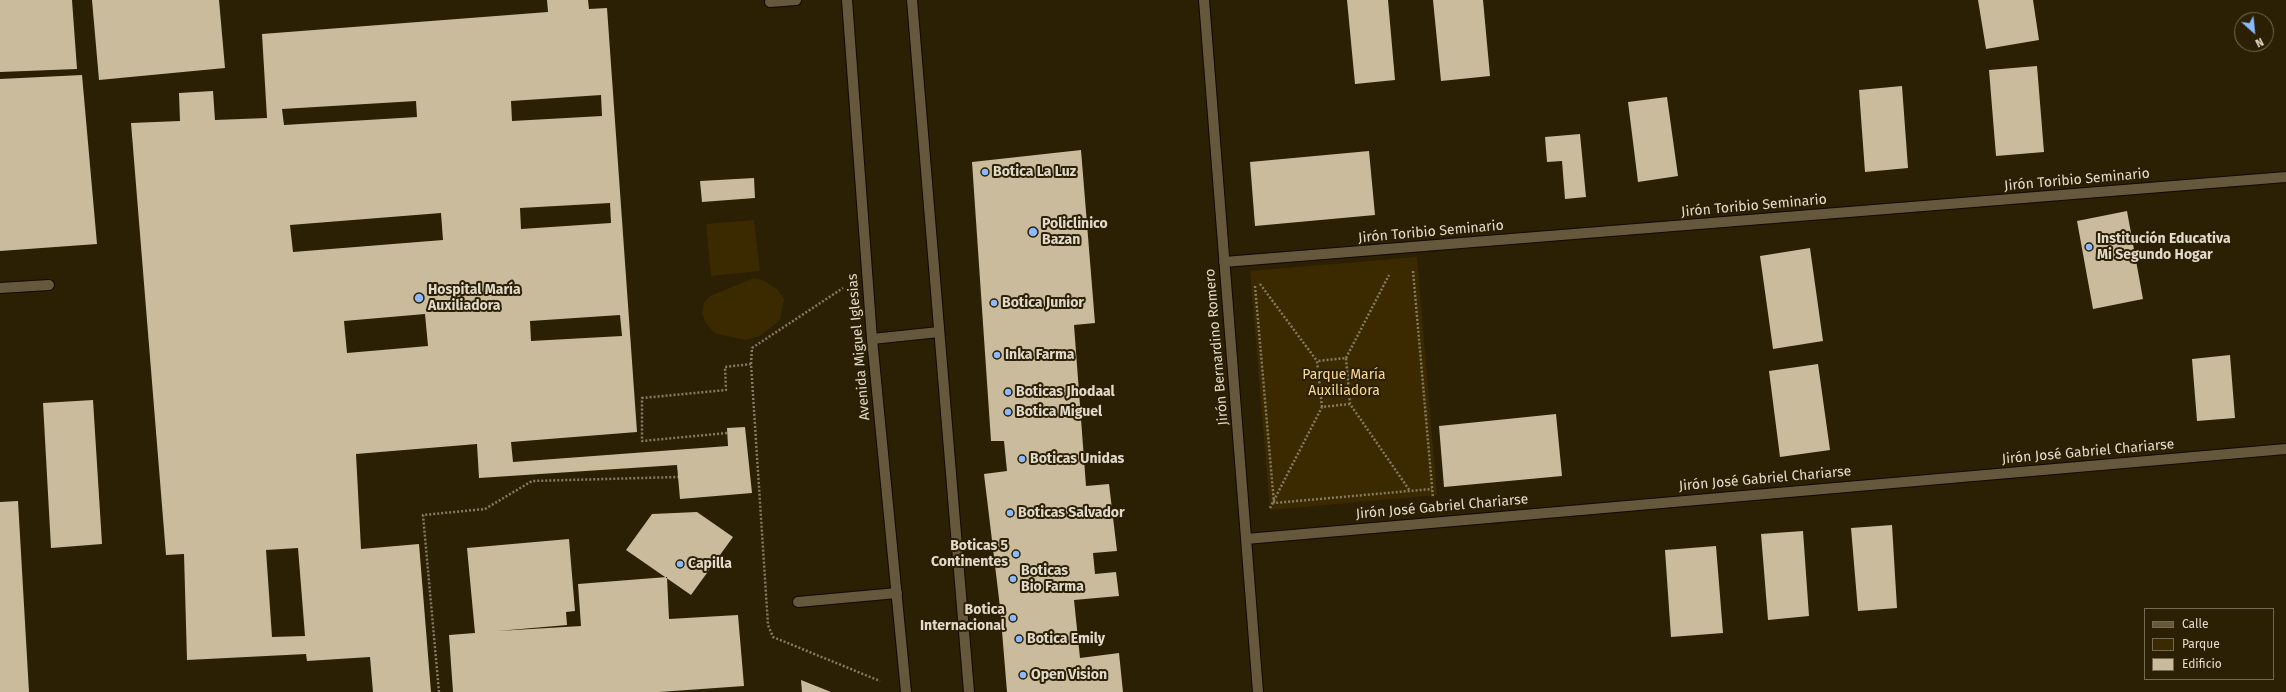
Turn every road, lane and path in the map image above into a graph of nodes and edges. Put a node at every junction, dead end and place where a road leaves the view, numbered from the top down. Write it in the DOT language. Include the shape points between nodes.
graph roads {
  1 [pos="796,0"];
  2 [pos="847,0"];
  3 [pos="912,0"];
  4 [pos="1204,0"];
  5 [pos="770,2"];
  6 [pos="2286,177"];
  7 [pos="1224,262"];
  8 [pos="1413,270"];
  9 [pos="1392,271"];
  10 [pos="867,272"];
  11 [pos="1259,282"];
  12 [pos="1255,284"];
  13 [pos="49,285"];
  14 [pos="0,288"];
  15 [pos="940,332"];
  16 [pos="872,339"];
  17 [pos="1346,358"];
  18 [pos="1317,361"];
  19 [pos="751,364"];
  20 [pos="1350,404"];
  21 [pos="1322,407"];
  22 [pos="727,433"];
  23 [pos="2286,449"];
  24 [pos="678,477"];
  25 [pos="1410,491"];
  26 [pos="1274,504"];
  27 [pos="1246,539"];
  28 [pos="897,593"];
  29 [pos="798,602"];
  30 [pos="439,692"];
  31 [pos="906,692"];
  32 [pos="969,692"];
  33 [pos="1258,692"];
  1 -- 5 [label="street"];
  2 -- 10 [label="street, Avenida Miguel Iglesias"];
  3 -- 15 [label="street"];
  4 -- 7 [label="street, Jirón Bernardino Romero"];
  6 -- 7 [label="street, Jirón Toribio Seminario"];
  7 -- 27 [label="street, Jirón Bernardino Romero"];
  8 -- 25 [label="path" via="1432,489"];
  9 -- 17 [label="path"];
  10 -- 16 [label="street, Avenida Miguel Iglesias"];
  10 -- 19 [label="path" via="752,348"];
  11 -- 18 [label="path"];
  12 -- 26 [label="path"];
  13 -- 14 [label="street"];
  15 -- 16 [label="street"];
  15 -- 32 [label="street"];
  16 -- 28 [label="street, Avenida Miguel Iglesias"];
  17 -- 18 [label="path"];
  17 -- 20 [label="path"];
  18 -- 21 [label="path"];
  19 -- 22 [label="path" via="725,367 726,390 642,398 642,441"];
  19 -- 31 [label="path" via="768,625 773,637"];
  20 -- 21 [label="path"];
  20 -- 25 [label="path"];
  21 -- 26 [label="path"];
  23 -- 27 [label="street, Jirón José Gabriel Chariarse"];
  24 -- 30 [label="path" via="532,481 485,509 423,515"];
  25 -- 26 [label="path"];
  26 -- 27 [label="path"];
  27 -- 33 [label="street, Jirón Bernardino Romero"];
  28 -- 29 [label="street"];
  28 -- 31 [label="street, Avenida Miguel Iglesias"];
}
